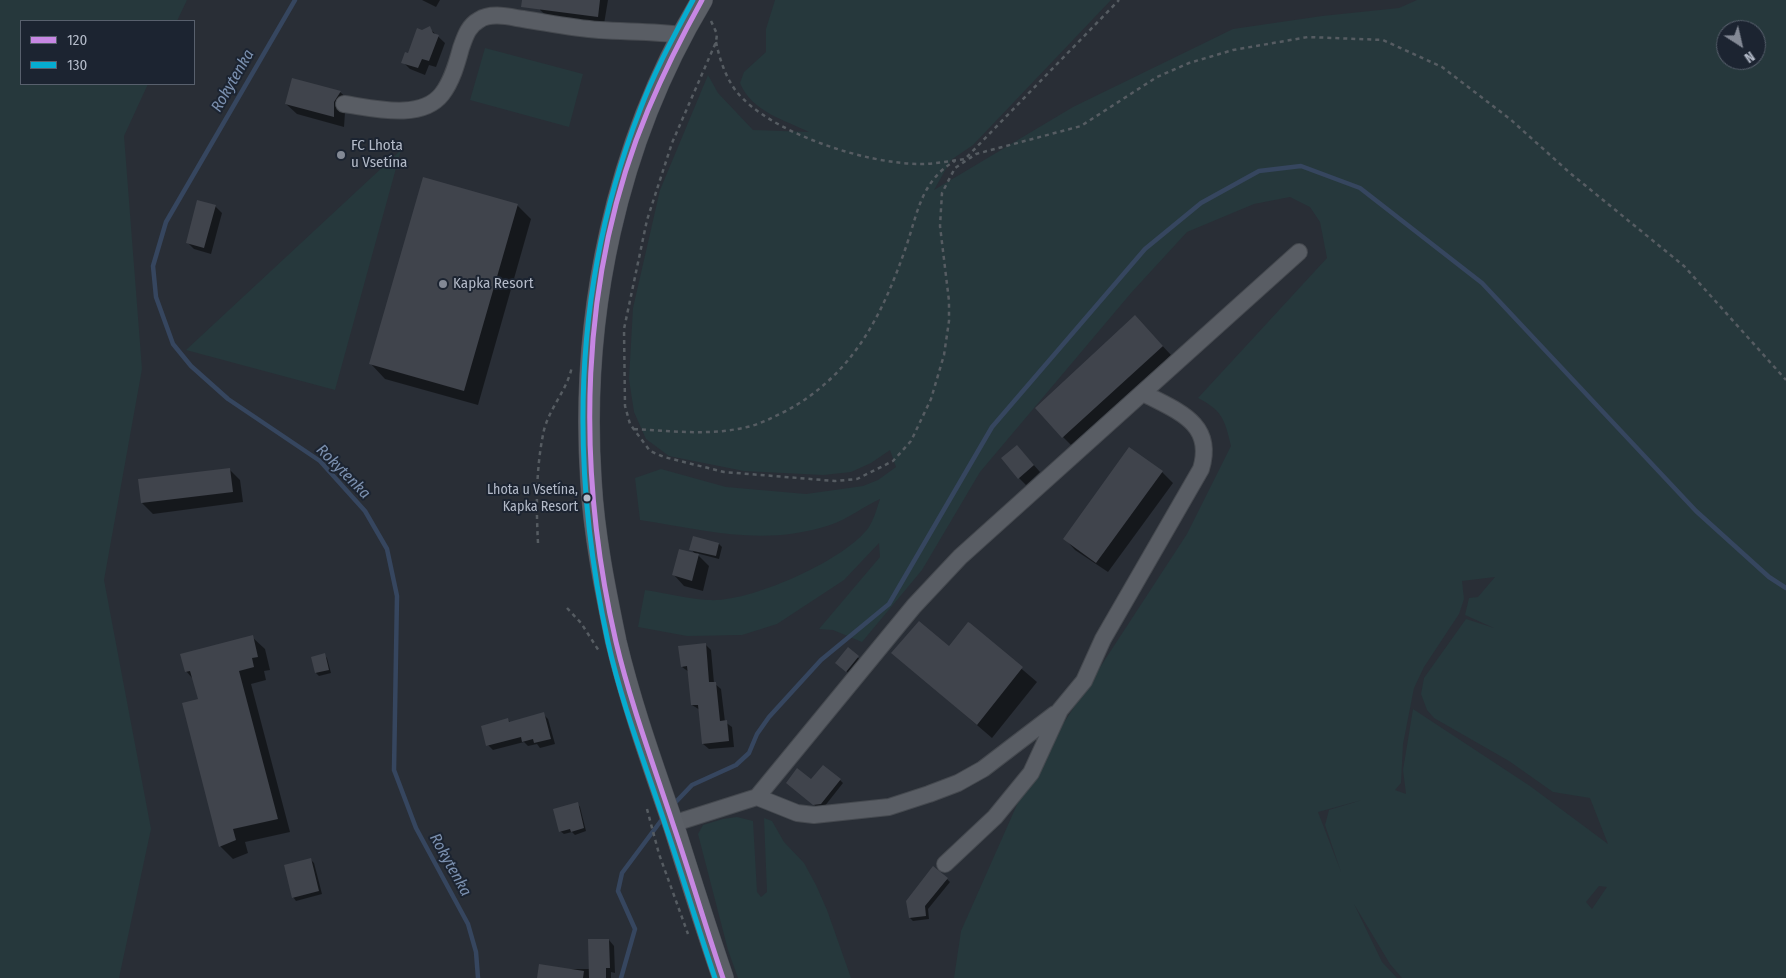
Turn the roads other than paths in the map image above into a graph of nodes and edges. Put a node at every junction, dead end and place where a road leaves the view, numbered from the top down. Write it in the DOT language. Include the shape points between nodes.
graph roads {
  1 [pos="695,3"];
  2 [pos="682,35"];
  3 [pos="344,104"];
  4 [pos="1299,252"];
  5 [pos="1143,393"];
  6 [pos="1060,710"];
  7 [pos="757,797"];
  8 [pos="672,823"];
  9 [pos="945,864"];
  10 [pos="722,978"];
  1 -- 2 [label="main road"];
  2 -- 3 [label="street" via="576,28 487,16 466,33 447,87 433,102 390,110"];
  2 -- 8 [label="main road" via="646,116 611,227 596,307 590,396 591,482 604,584 638,722"];
  4 -- 5 [label="street"];
  5 -- 6 [label="street" via="1193,423 1205,442 1205,455 1201,469 1103,639 1084,681"];
  5 -- 7 [label="street" via="960,557 914,606"];
  6 -- 7 [label="street" via="983,769 936,792 889,807 814,815 797,813"];
  6 -- 9 [label="street" via="1022,786 995,818"];
  7 -- 8 [label="street"];
  8 -- 10 [label="main road"];
}
